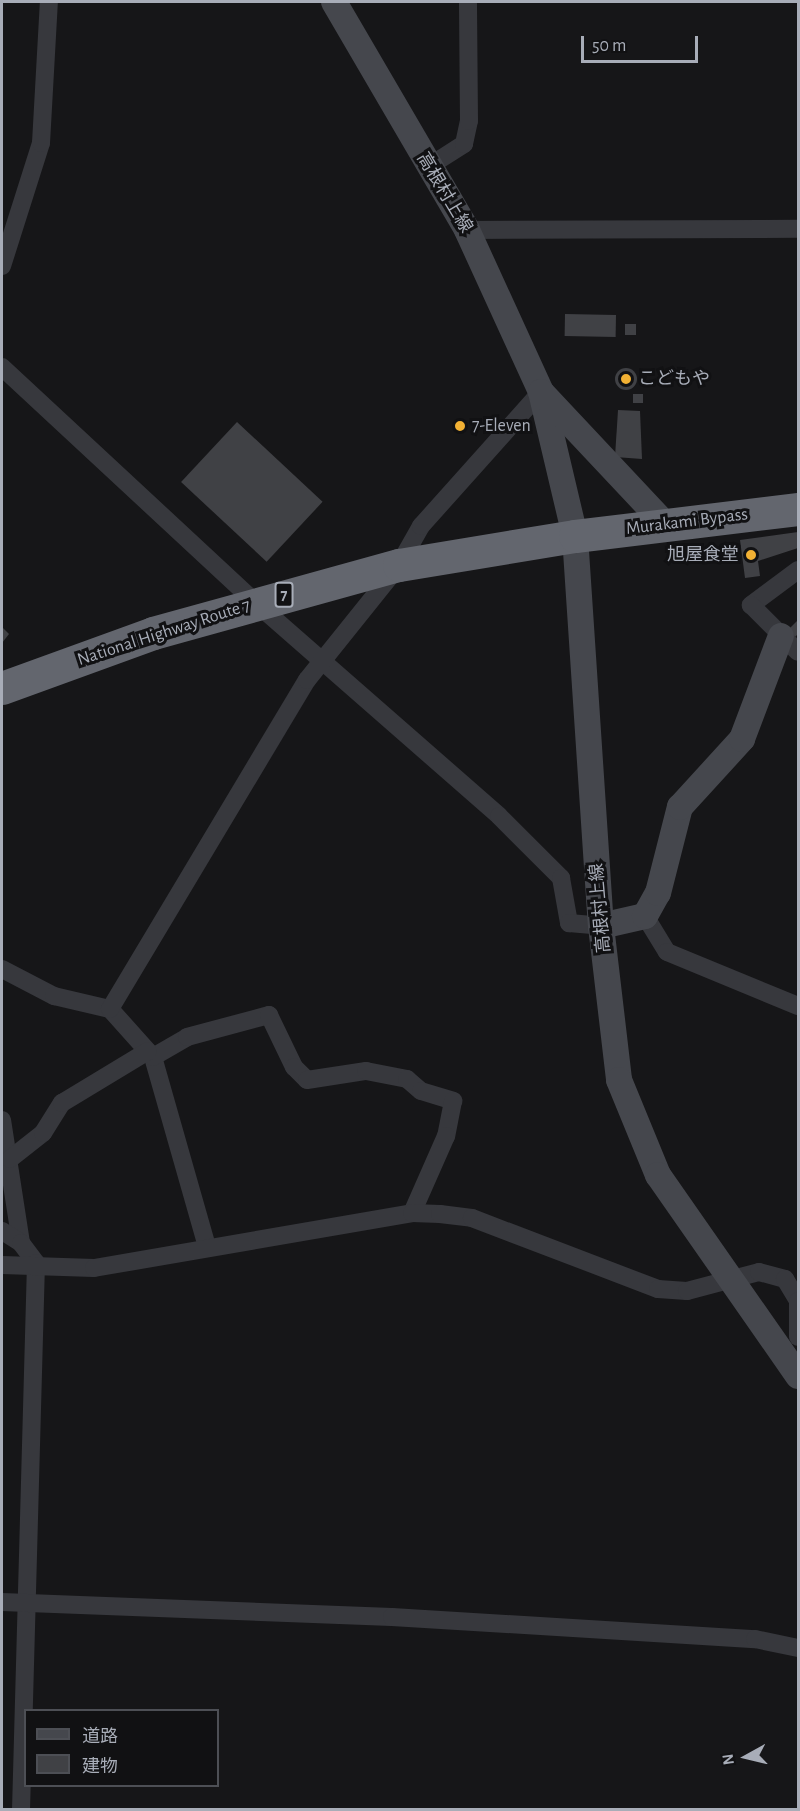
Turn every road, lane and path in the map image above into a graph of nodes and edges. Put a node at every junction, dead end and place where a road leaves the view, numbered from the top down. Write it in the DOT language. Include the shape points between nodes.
graph roads {
  1 [pos="49,2"];
  2 [pos="334,2"];
  3 [pos="468,2"];
  4 [pos="428,167"];
  5 [pos="798,229"];
  6 [pos="467,230"];
  7 [pos="2,266"];
  8 [pos="2,367"];
  9 [pos="541,392"];
  10 [pos="798,509"];
  11 [pos="665,524"];
  12 [pos="575,536"];
  13 [pos="399,566"];
  14 [pos="798,570"];
  15 [pos="256,603"];
  16 [pos="790,644"];
  17 [pos="322,660"];
  18 [pos="2,688"];
  19 [pos="645,916"];
  20 [pos="601,926"];
  21 [pos="2,969"];
  22 [pos="798,1006"];
  23 [pos="110,1009"];
  24 [pos="150,1054"];
  25 [pos="2,1120"];
  26 [pos="10,1159"];
  27 [pos="412,1213"];
  28 [pos="2,1231"];
  29 [pos="21,1244"];
  30 [pos="207,1246"];
  31 [pos="36,1263"];
  32 [pos="2,1265"];
  33 [pos="731,1281"];
  34 [pos="798,1299"];
  35 [pos="798,1337"];
  36 [pos="798,1376"];
  37 [pos="2,1602"];
  38 [pos="30,1603"];
  39 [pos="798,1648"];
  40 [pos="25,1709"];
  41 [pos="24,1740"];
  42 [pos="21,1809"];
  1 -- 7 [label="street" via="41,143"];
  2 -- 4 [label="main road, 高根村上線"];
  3 -- 4 [label="street" via="469,121 464,144"];
  4 -- 6 [label="main road, 高根村上線"];
  5 -- 6 [label="street"];
  6 -- 9 [label="main road, 高根村上線"];
  8 -- 15 [label="street"];
  9 -- 11 [label="main road, 高根村上線"];
  9 -- 12 [label="main road, 高根村上線"];
  9 -- 13 [label="street" via="421,526"];
  10 -- 11 [label="highway, Murakami Bypass / 7"];
  11 -- 12 [label="highway, Murakami Bypass / 7"];
  12 -- 13 [label="highway, National Highway Route 7 / 7"];
  12 -- 20 [label="main road, 高根村上線"];
  13 -- 15 [label="highway, National Highway Route 7 / 7"];
  13 -- 17 [label="street"];
  14 -- 16 [label="street" via="751,605"];
  15 -- 17 [label="street"];
  15 -- 18 [label="highway, National Highway Route 7 / 7" via="153,633"];
  16 -- 19 [label="main road" via="742,739 681,807 658,893"];
  17 -- 20 [label="street" via="499,816 561,878 569,923"];
  17 -- 23 [label="street" via="256,759"];
  19 -- 20 [label="main road"];
  19 -- 22 [label="street" via="667,952"];
  20 -- 33 [label="main road, 高根村上線" via="619,1080 658,1175"];
  21 -- 23 [label="street" via="54,996"];
  23 -- 24 [label="street"];
  24 -- 26 [label="street" via="62,1103 43,1133"];
  24 -- 27 [label="street" via="187,1037 269,1015 294,1067 307,1080 366,1071 407,1079 421,1091 453,1101 450,1127"];
  24 -- 30 [label="street"];
  25 -- 26 [label="street"];
  26 -- 29 [label="street"];
  27 -- 30 [label="street"];
  27 -- 33 [label="street" via="472,1218 658,1289 687,1291"];
  28 -- 29 [label="street"];
  29 -- 31 [label="street"];
  30 -- 31 [label="street" via="94,1268"];
  31 -- 32 [label="street"];
  31 -- 38 [label="street"];
  33 -- 34 [label="street" via="759,1272 785,1279"];
  33 -- 36 [label="main road, 高根村上線"];
  34 -- 35 [label="street"];
  37 -- 38 [label="street"];
  38 -- 39 [label="street" via="404,1618 755,1639"];
  38 -- 40 [label="street"];
  41 -- 42 [label="street"];
}
